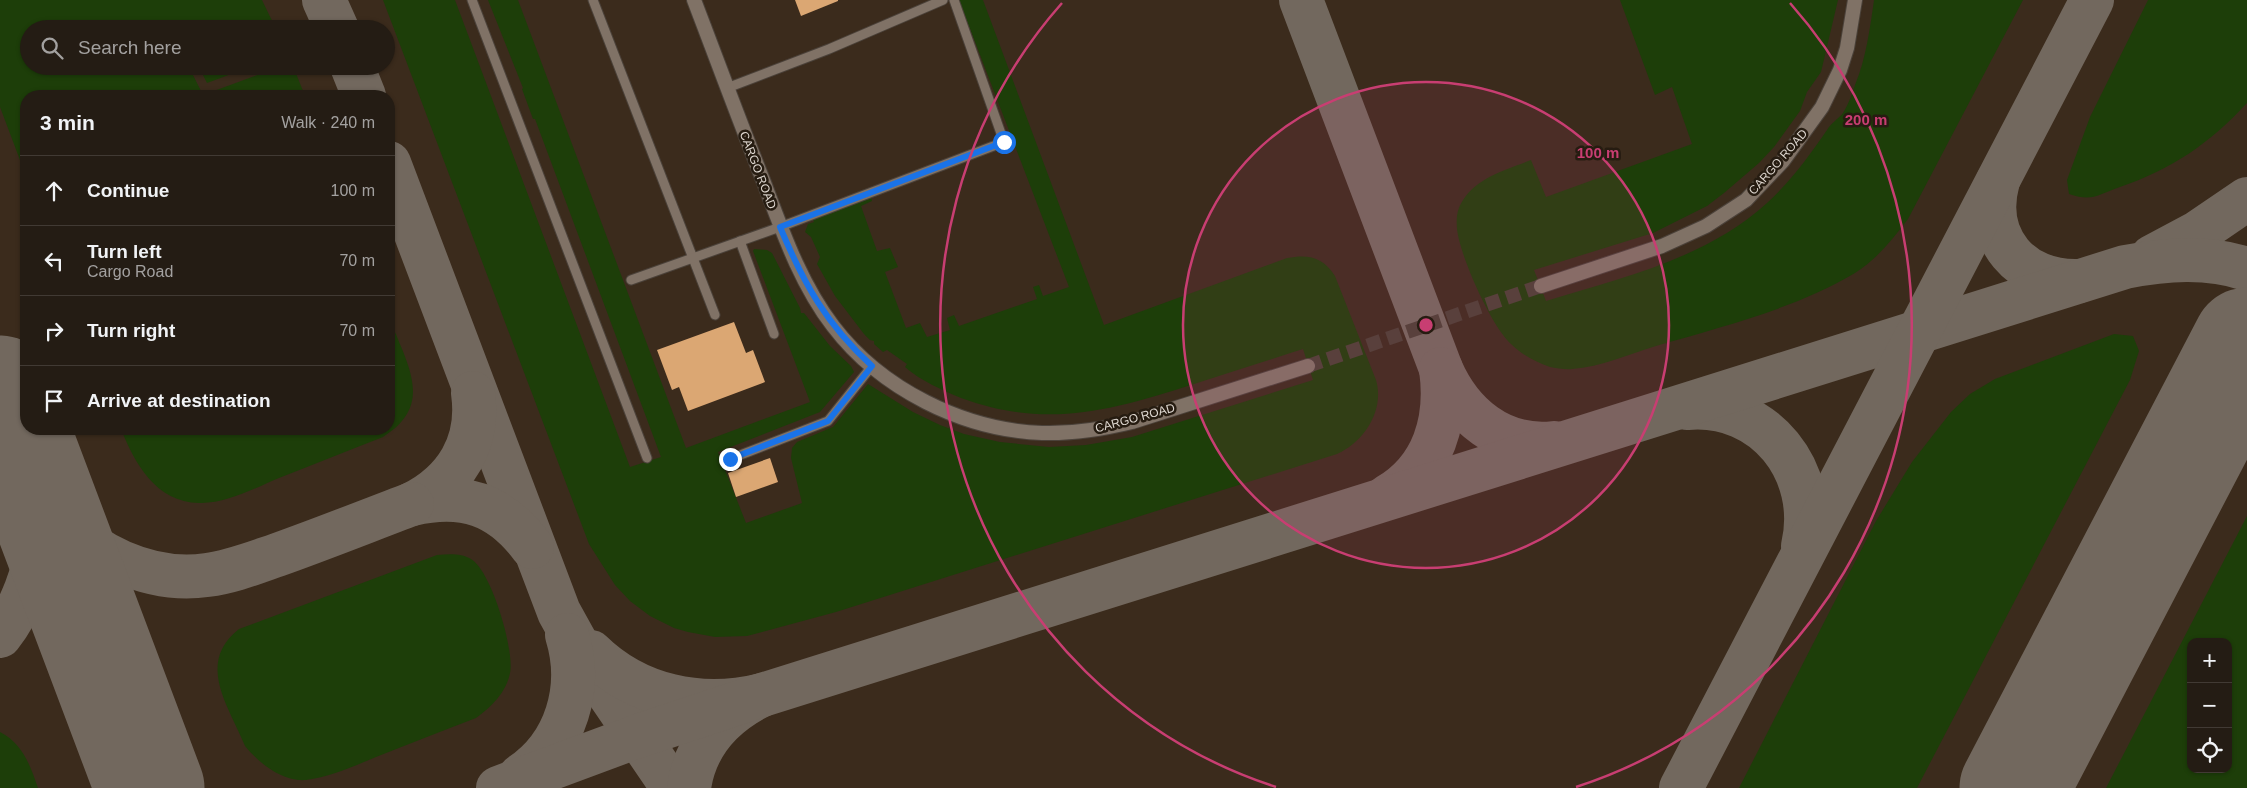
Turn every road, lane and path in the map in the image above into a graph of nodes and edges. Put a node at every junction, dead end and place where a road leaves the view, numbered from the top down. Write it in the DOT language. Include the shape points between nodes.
graph roads {
  1 [pos="472,0"];
  2 [pos="593,0"];
  3 [pos="694,0"];
  4 [pos="943,0"];
  5 [pos="954,0"];
  6 [pos="1855,0"];
  7 [pos="929,3"];
  8 [pos="727,88"];
  9 [pos="780,227"];
  10 [pos="740,241"];
  11 [pos="694,258"];
  12 [pos="632,280"];
  13 [pos="1541,286"];
  14 [pos="715,315"];
  15 [pos="774,334"];
  16 [pos="872,366"];
  17 [pos="1308,366"];
  18 [pos="647,458"];
  19 [pos="730,459"];
  1 -- 18 [label="lane"];
  2 -- 11 [label="lane"];
  3 -- 8 [label="street, CARGO ROAD"];
  4 -- 7 [label="lane"];
  5 -- 9 [label="lane" via="1004,142"];
  6 -- 13 [label="street, CARGO ROAD" via="1847,48 1822,107 1782,161 1746,200 1706,226 1662,246"];
  7 -- 8 [label="lane" via="844,43"];
  8 -- 9 [label="street, CARGO ROAD"];
  9 -- 10 [label="lane"];
  9 -- 16 [label="street, CARGO ROAD" via="804,281 833,326"];
  10 -- 11 [label="lane"];
  10 -- 15 [label="lane"];
  11 -- 12 [label="lane"];
  11 -- 14 [label="lane"];
  16 -- 17 [label="street, CARGO ROAD" via="890,381 950,413 994,426 1043,433 1104,429 1132,422"];
  16 -- 19 [label="lane" via="828,421"];
}
